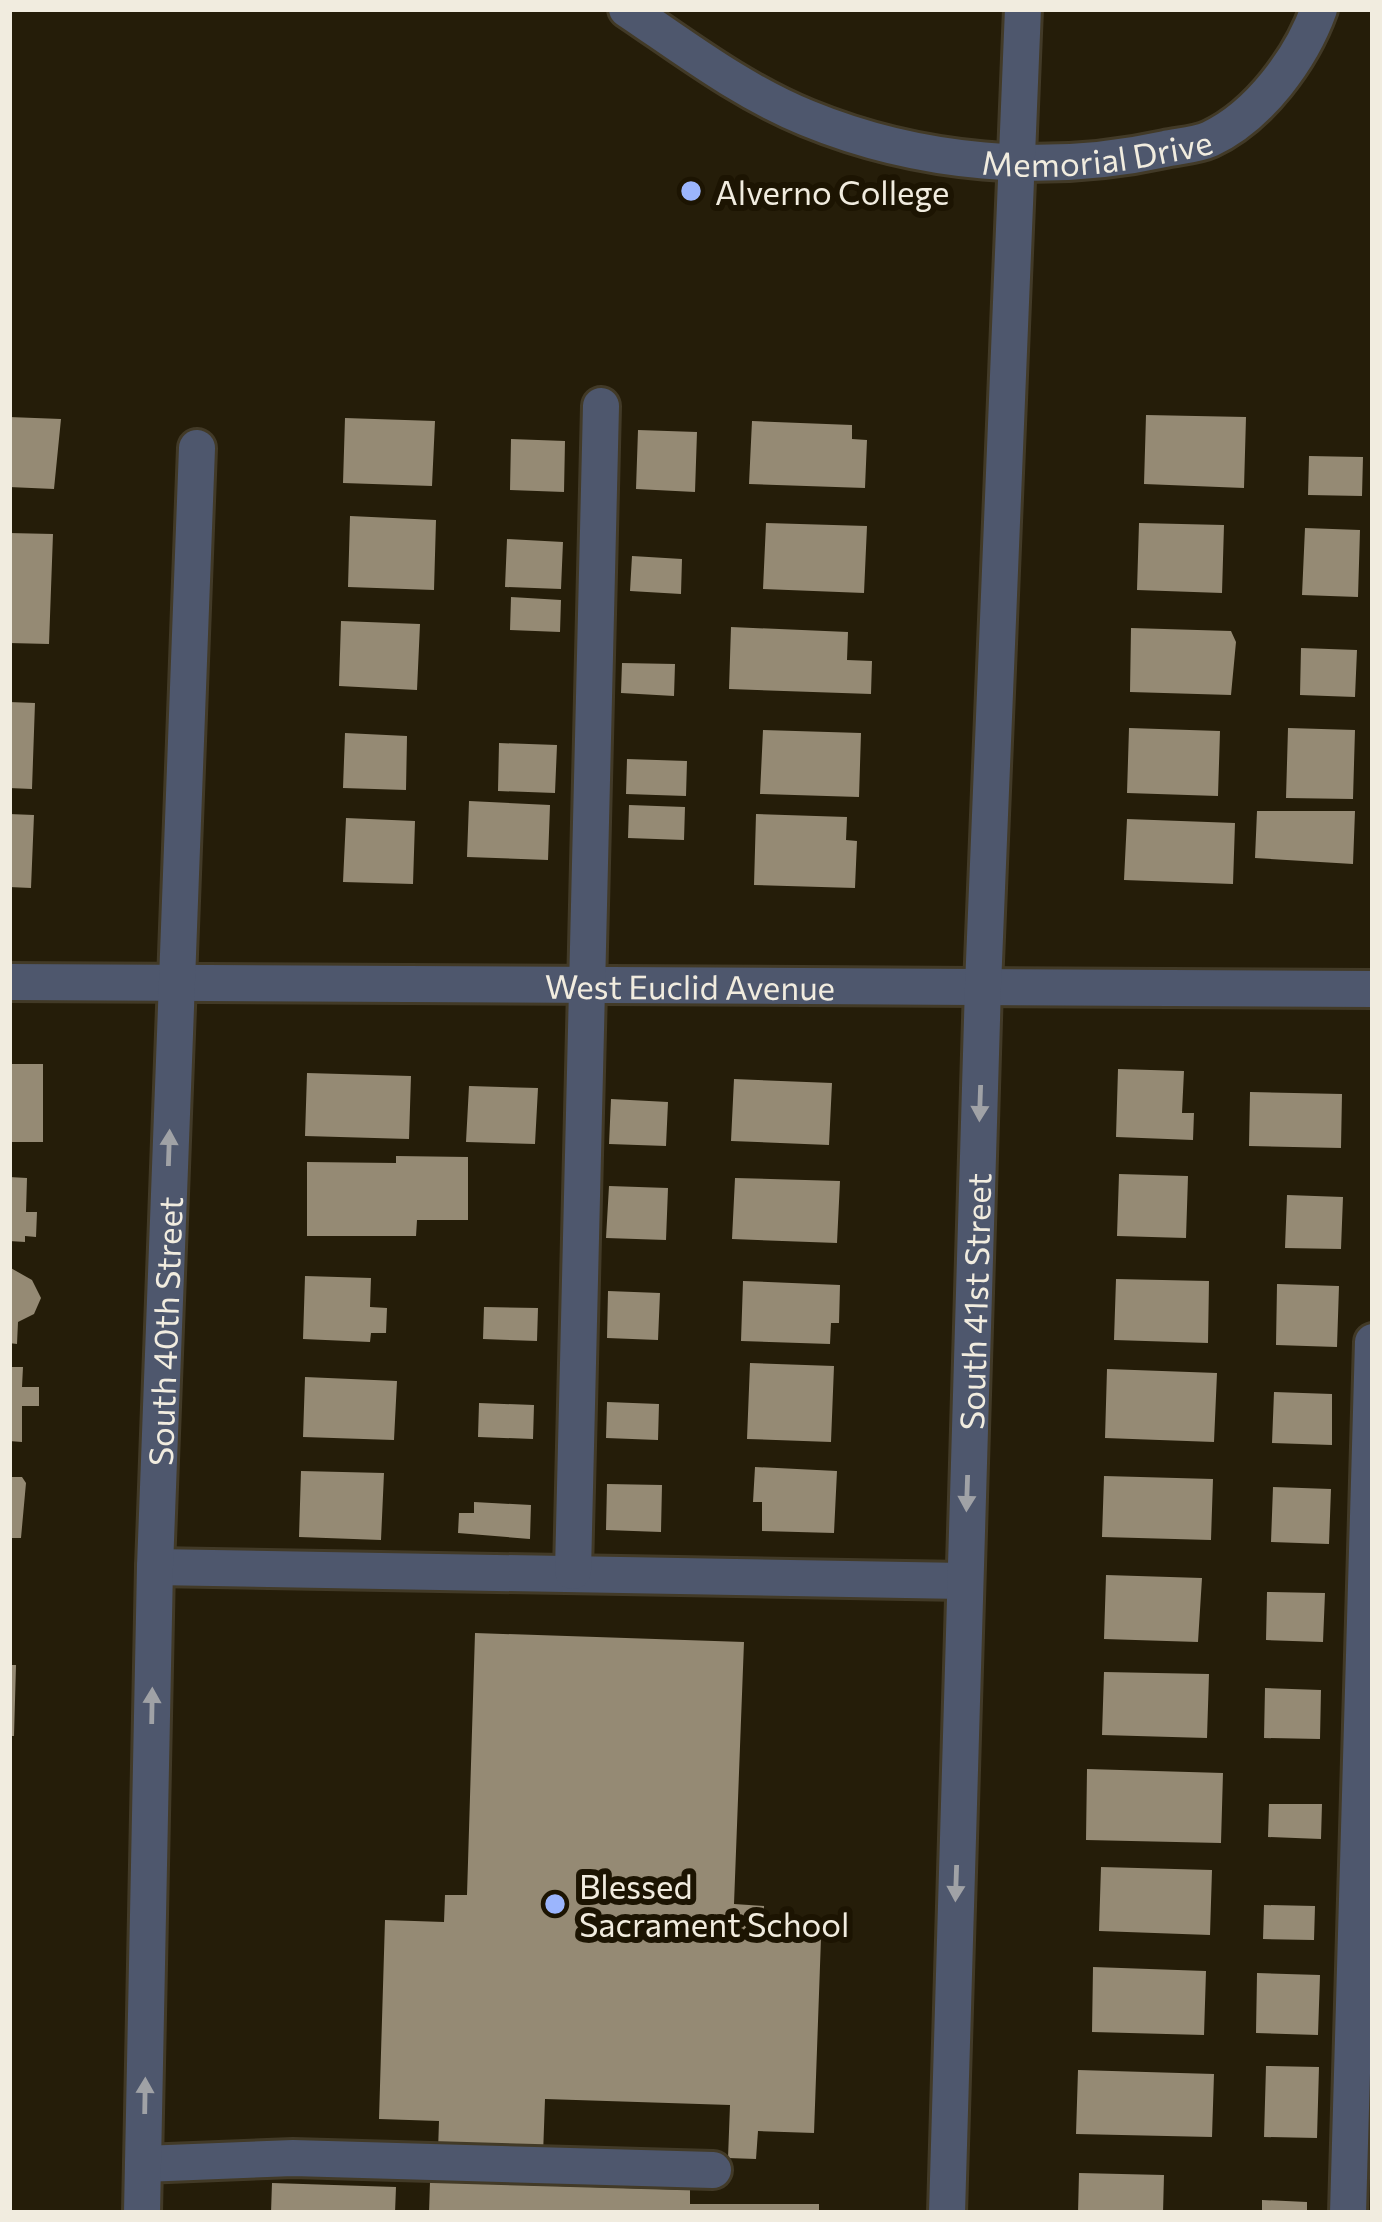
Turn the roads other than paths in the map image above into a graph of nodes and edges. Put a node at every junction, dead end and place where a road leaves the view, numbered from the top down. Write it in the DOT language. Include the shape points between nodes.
graph roads {
  1 [pos="1023,9"];
  2 [pos="1318,9"];
  3 [pos="643,15"];
  4 [pos="1020,163"];
  5 [pos="601,406"];
  6 [pos="197,448"];
  7 [pos="9,982"];
  8 [pos="175,985"];
  9 [pos="590,985"];
  10 [pos="983,986"];
  11 [pos="1373,988"];
  12 [pos="1373,1342"];
  13 [pos="155,1567"];
  14 [pos="574,1571"];
  15 [pos="964,1581"];
  16 [pos="143,2164"];
  17 [pos="713,2170"];
  18 [pos="142,2213"];
  19 [pos="947,2213"];
  20 [pos="1348,2213"];
  1 -- 4 [label="street, South 41st Street"];
  2 -- 4 [label="street, Memorial Drive" via="1271,93 1209,139 1129,157"];
  3 -- 4 [label="street, Memorial Drive" via="726,76 804,117 881,144"];
  4 -- 10 [label="street, South 41st Street"];
  5 -- 9 [label="street"];
  6 -- 8 [label="street, South 40th Street"];
  7 -- 8 [label="street, West Euclid Avenue"];
  8 -- 9 [label="street, West Euclid Avenue"];
  13 -- 8 [label="street, South 40th Street, one-way"];
  9 -- 10 [label="street, West Euclid Avenue"];
  9 -- 14 [label="street"];
  10 -- 11 [label="street, West Euclid Avenue"];
  10 -- 15 [label="street, South 41st Street, one-way"];
  12 -- 20 [label="street"];
  13 -- 14 [label="street"];
  16 -- 13 [label="street, South 40th Street, one-way"];
  14 -- 15 [label="street"];
  15 -- 19 [label="street, South 41st Street, one-way"];
  16 -- 17 [label="street" via="293,2158"];
  16 -- 18 [label="street, South 40th Street"];
}
